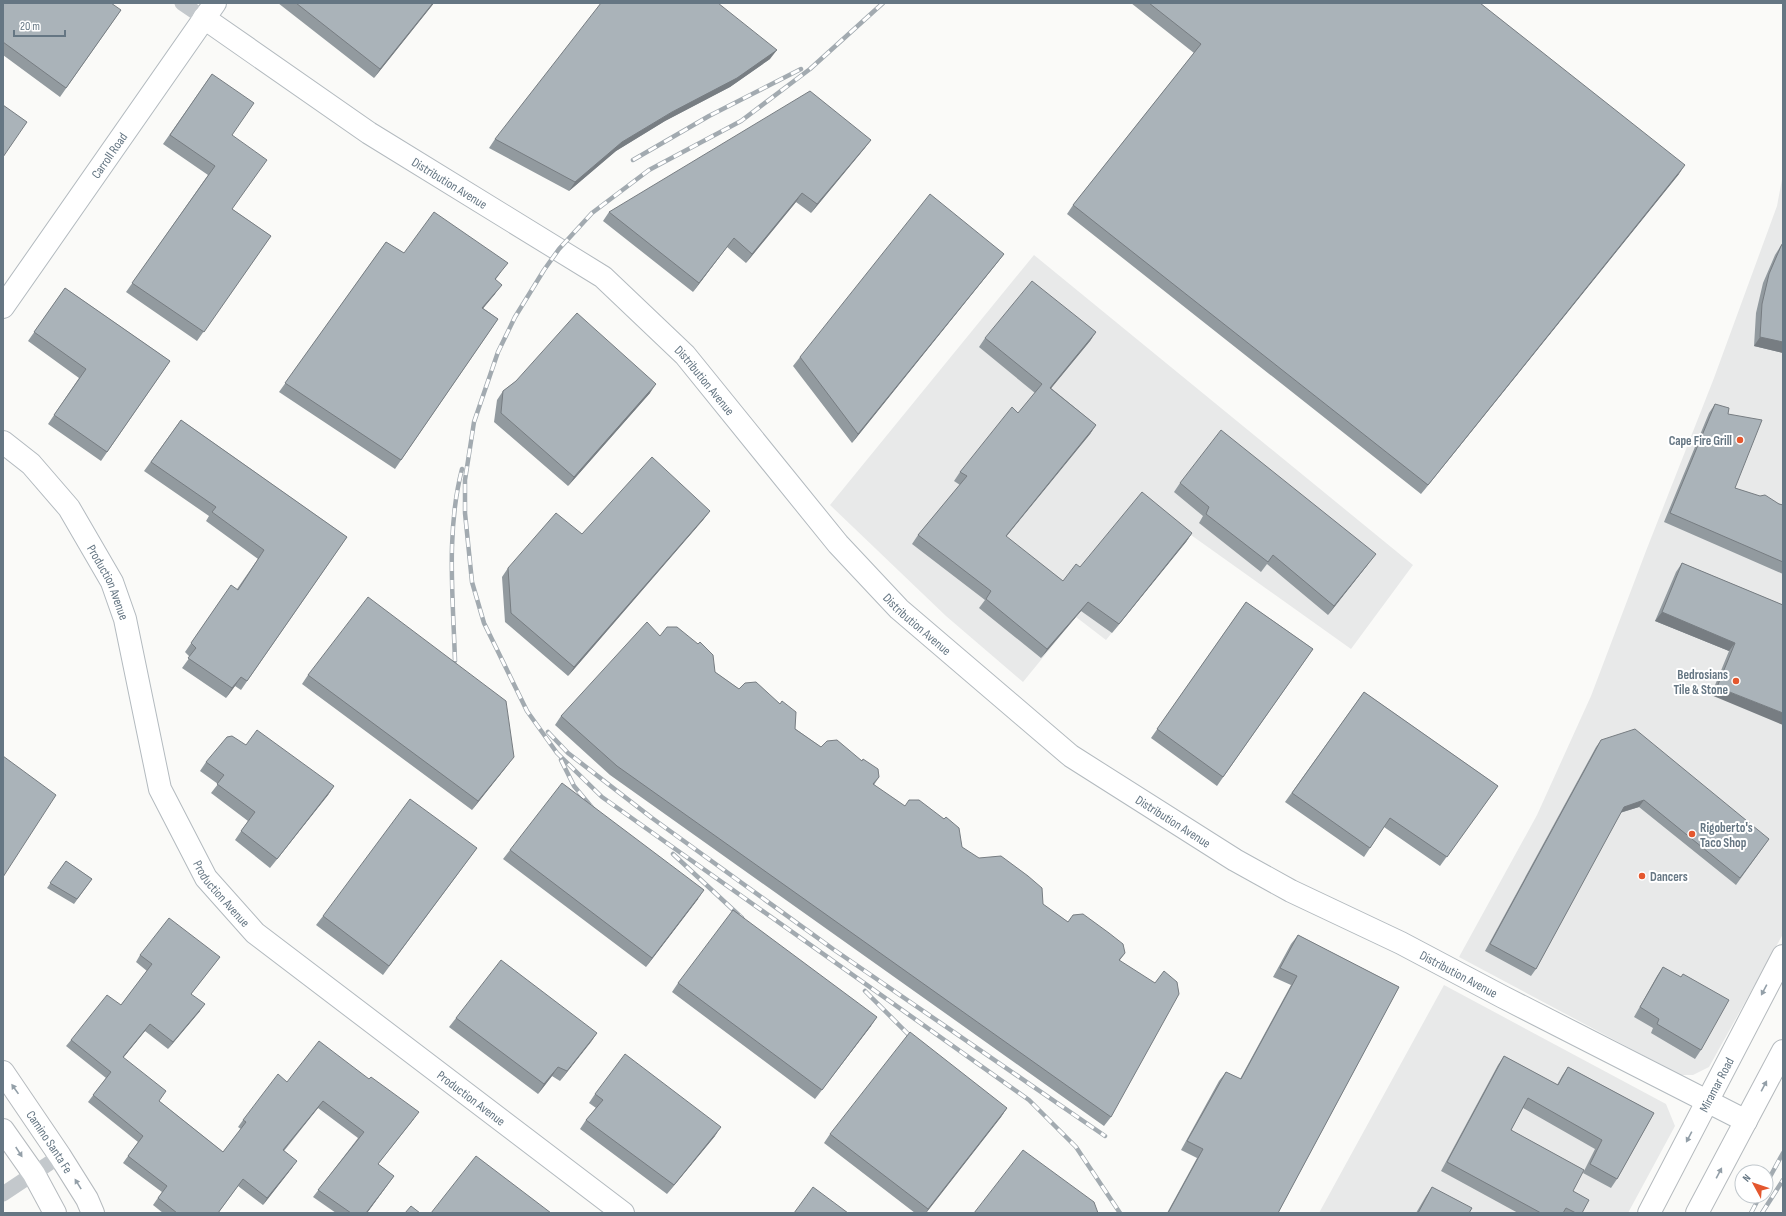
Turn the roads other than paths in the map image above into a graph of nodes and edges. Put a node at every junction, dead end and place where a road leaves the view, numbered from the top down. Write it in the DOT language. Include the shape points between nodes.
graph roads {
  1 [pos="182,3"];
  2 [pos="209,11"];
  3 [pos="3,307"];
  4 [pos="3,442"];
  5 [pos="1783,956"];
  6 [pos="1783,1051"];
  7 [pos="3,1072"];
  8 [pos="1708,1102"];
  9 [pos="1746,1121"];
  10 [pos="3,1130"];
  11 [pos="60,1156"];
  12 [pos="34,1174"];
  13 [pos="3,1194"];
  14 [pos="55,1213"];
  15 [pos="93,1213"];
  16 [pos="623,1213"];
  17 [pos="1649,1213"];
  18 [pos="1697,1213"];
  1 -- 2 [label="street, Distribution Avenue"];
  2 -- 3 [label="street, Carroll Road"];
  2 -- 8 [label="street, Distribution Avenue" via="369,133 603,277 684,355 838,544 899,609 1071,756 1192,834 1291,891 1401,943"];
  4 -- 16 [label="street, Production Avenue" via="31,464 69,508 112,582 125,619 160,789 206,878 255,933"];
  5 -- 8 [label="street, Miramar Road, one-way"];
  9 -- 6 [label="street, one-way"];
  11 -- 7 [label="street, Camino Santa Fe, one-way"];
  8 -- 9 [label="street, Distribution Avenue"];
  8 -- 17 [label="street, Miramar Road, one-way"];
  18 -- 9 [label="street, one-way"];
  10 -- 12 [label="street, one-way"];
  11 -- 12 [label="street"];
  15 -- 11 [label="street, Camino Santa Fe, one-way"];
  12 -- 13 [label="street"];
  12 -- 14 [label="street"];
}
